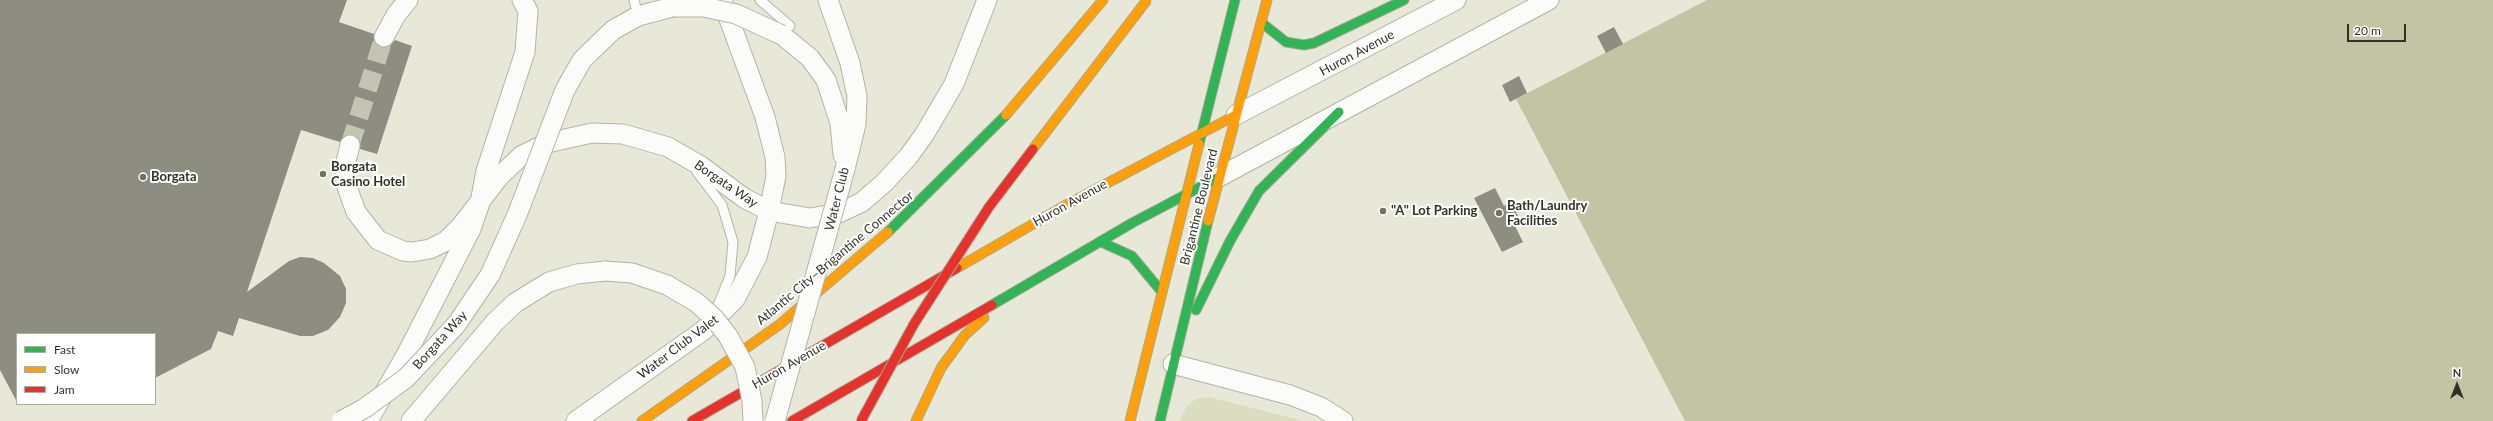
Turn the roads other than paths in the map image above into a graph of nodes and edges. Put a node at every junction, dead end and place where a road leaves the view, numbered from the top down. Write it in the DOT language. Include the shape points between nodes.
graph roads {
  1 [pos="722,0"];
  2 [pos="760,0"];
  3 [pos="828,0"];
  4 [pos="987,0"];
  5 [pos="1101,0"];
  6 [pos="1147,0"];
  7 [pos="1235,0"];
  8 [pos="1267,0"];
  9 [pos="1404,0"];
  10 [pos="1456,0"];
  11 [pos="1549,0"];
  12 [pos="403,2"];
  13 [pos="527,4"];
  14 [pos="636,8"];
  15 [pos="1262,23"];
  16 [pos="786,31"];
  17 [pos="384,37"];
  18 [pos="1339,112"];
  19 [pos="1236,115"];
  20 [pos="1202,134"];
  21 [pos="350,145"];
  22 [pos="684,156"];
  23 [pos="845,169"];
  24 [pos="1219,177"];
  25 [pos="1185,196"];
  26 [pos="480,202"];
  27 [pos="769,211"];
  28 [pos="1101,242"];
  29 [pos="1161,291"];
  30 [pos="1007,297"];
  31 [pos="704,330"];
  32 [pos="1175,356"];
  33 [pos="696,420"];
  34 [pos="341,421"];
  35 [pos="368,421"];
  36 [pos="411,421"];
  37 [pos="576,421"];
  38 [pos="642,421"];
  39 [pos="753,421"];
  40 [pos="775,421"];
  41 [pos="792,421"];
  42 [pos="861,421"];
  43 [pos="916,421"];
  44 [pos="1130,421"];
  45 [pos="1160,421"];
  46 [pos="1343,421"];
  1 -- 27 [label="street, Water Club Valet" via="771,138 776,176"];
  2 -- 16 [label="lane"];
  3 -- 23 [label="street, Water Club" via="850,63 857,96 856,124"];
  4 -- 27 [label="street, Borgata Way" via="968,52 940,109 908,157 884,183 862,202 839,213 810,218"];
  5 -- 38 [label="main road, Atlantic City–Brigantine Connector" via="1003,118 902,221 779,325"];
  6 -- 42 [label="main road, bridge" via="989,206 918,317"];
  7 -- 20 [label="main road, Brigantine Boulevard"];
  8 -- 15 [label="main road, Brigantine Boulevard"];
  9 -- 15 [label="main road" via="1314,43 1304,45 1286,42"];
  10 -- 19 [label="street, Huron Avenue"];
  11 -- 18 [label="street"];
  12 -- 17 [label="street"];
  13 -- 26 [label="street, Borgata Way" via="525,52 486,170"];
  14 -- 16 [label="street, Borgata Way, bridge" via="704,7 736,14"];
  14 -- 34 [label="street, Borgata Way, bridge" via="582,60 565,90 517,215 490,274 456,325 406,378 365,408"];
  15 -- 19 [label="main road, Brigantine Boulevard"];
  16 -- 23 [label="street, Borgata Way" via="826,80 840,123"];
  18 -- 24 [label="street"];
  18 -- 32 [label="main road" via="1259,191 1230,241"];
  19 -- 20 [label="main road, Huron Avenue"];
  19 -- 24 [label="main road, Brigantine Boulevard"];
  20 -- 25 [label="main road, Brigantine Boulevard"];
  20 -- 33 [label="main road, Huron Avenue" via="1066,205"];
  21 -- 26 [label="street, Borgata Way" via="345,166 346,184 356,212 372,234 394,249 412,252 438,246 452,235"];
  22 -- 26 [label="street, Borgata Way" via="653,141 630,135 607,132 576,134 547,143 521,156 499,177"];
  22 -- 27 [label="street, Borgata Way" via="744,198"];
  22 -- 31 [label="lane" via="722,205 733,242 730,276 721,300"];
  23 -- 40 [label="street, Water Club, bridge"];
  24 -- 25 [label="main road"];
  24 -- 32 [label="main road, Brigantine Boulevard"];
  25 -- 28 [label="main road"];
  25 -- 29 [label="main road, Brigantine Boulevard"];
  26 -- 35 [label="street, Borgata Way" via="471,229 405,357"];
  27 -- 31 [label="street, Water Club Valet" via="750,272 735,299"];
  28 -- 29 [label="main road" via="1132,256 1150,274"];
  28 -- 30 [label="main road"];
  29 -- 44 [label="main road, Brigantine Boulevard"];
  30 -- 41 [label="main road"];
  30 -- 43 [label="main road" via="965,335 952,352 932,385"];
  31 -- 37 [label="street, Water Club Valet"];
  32 -- 45 [label="main road, Brigantine Boulevard"];
  32 -- 46 [label="street" via="1290,395 1321,407"];
  36 -- 39 [label="street, bridge" via="495,322 515,303 548,282 577,274 605,271 632,273 657,280 683,293 714,318 728,336 745,367"];
}
